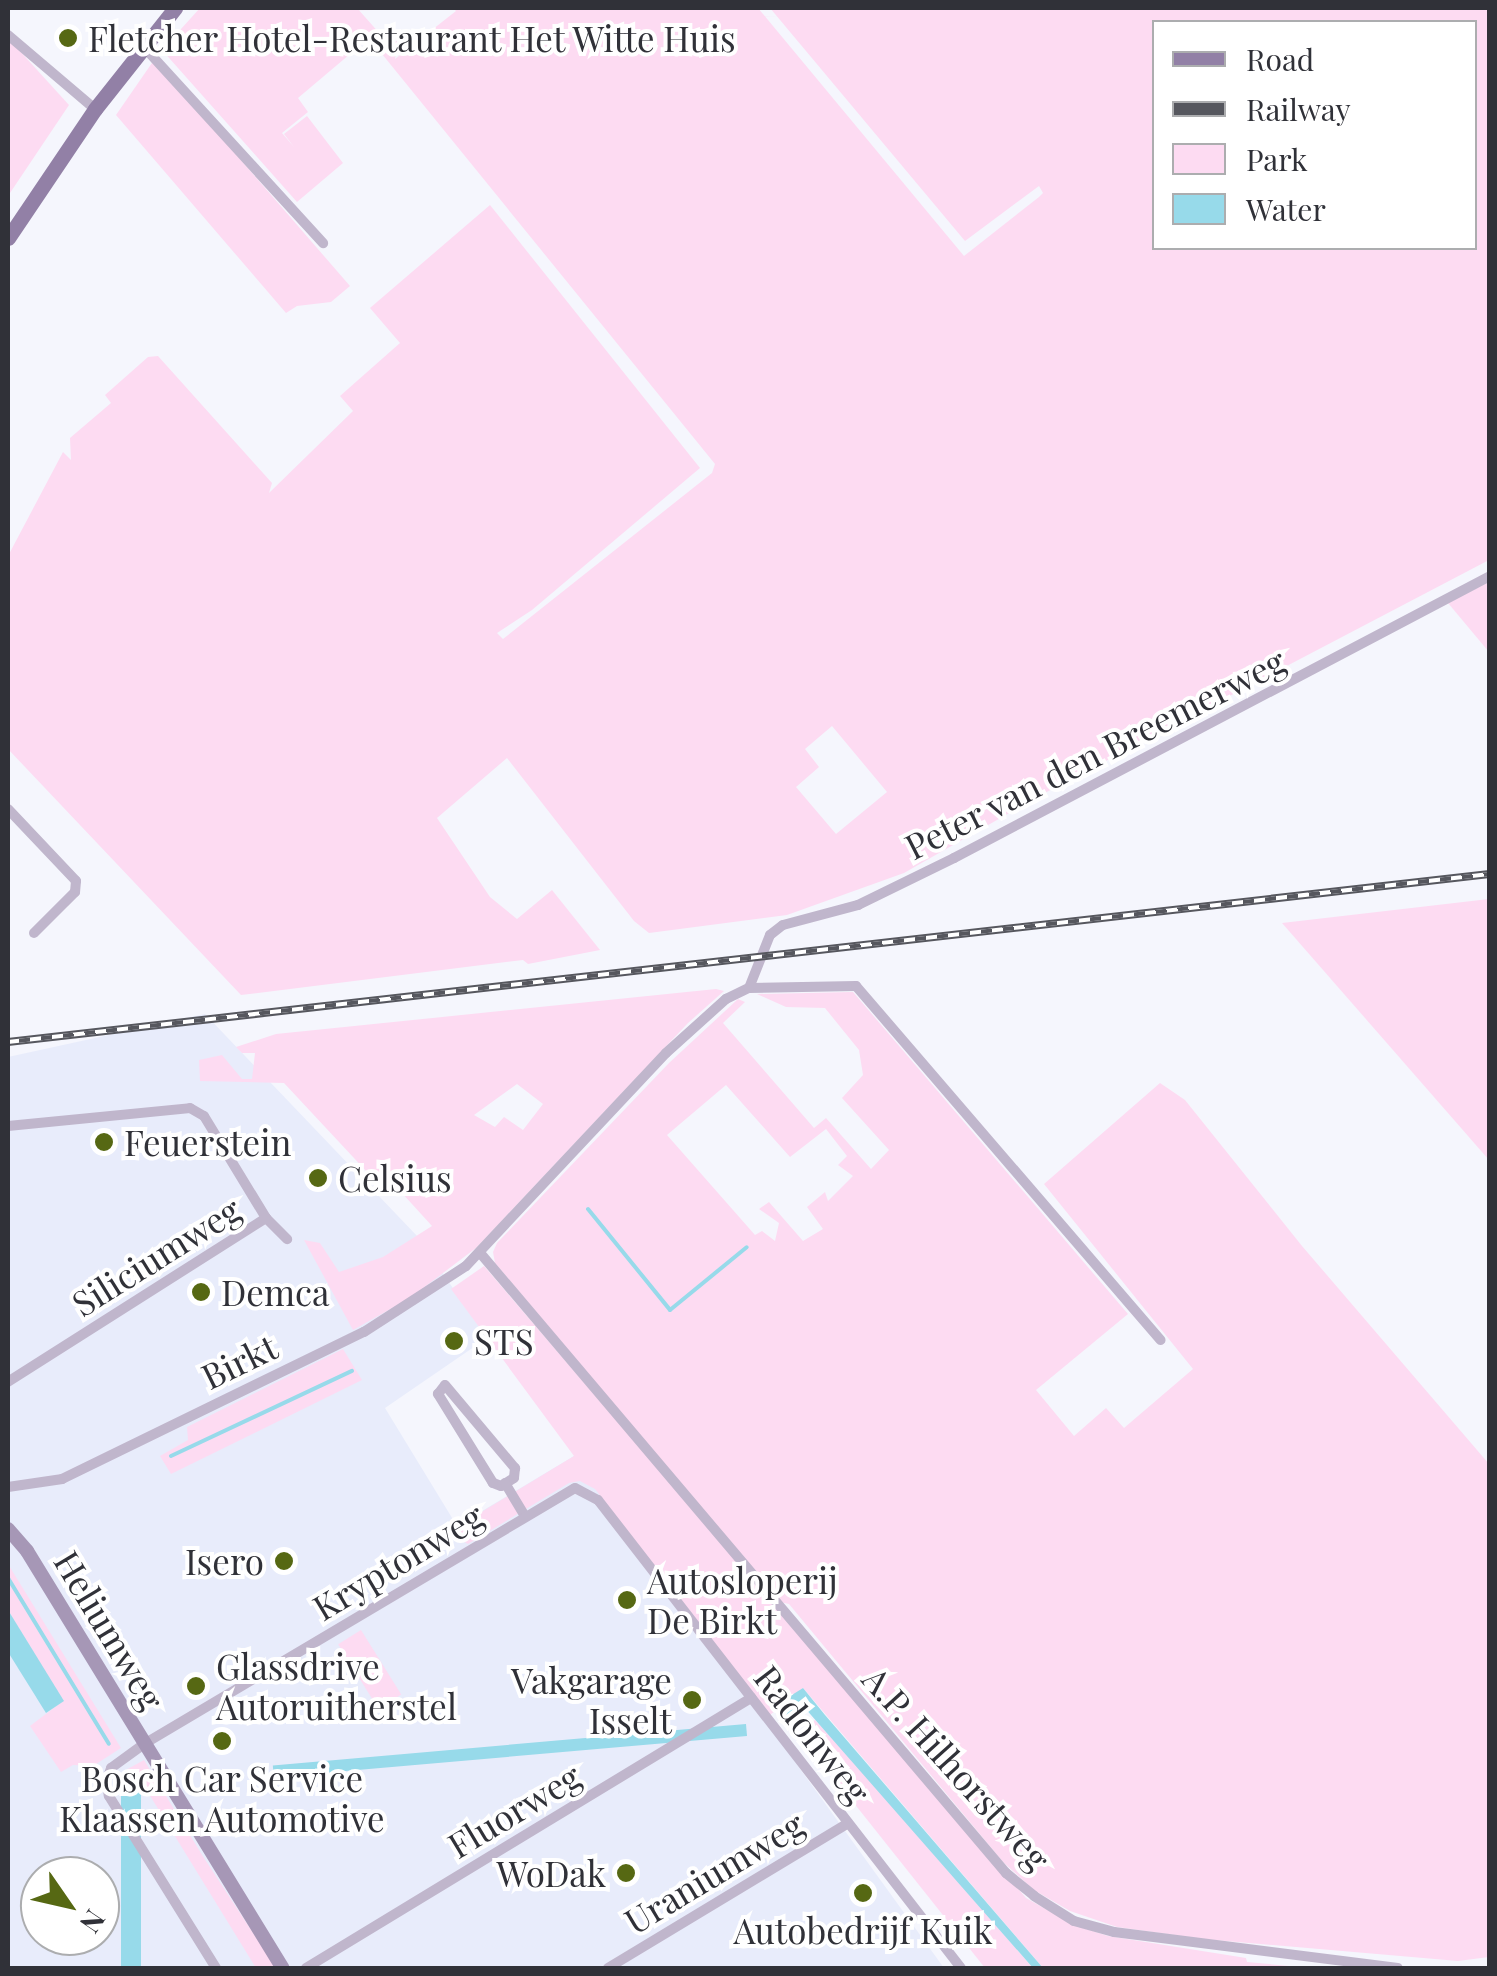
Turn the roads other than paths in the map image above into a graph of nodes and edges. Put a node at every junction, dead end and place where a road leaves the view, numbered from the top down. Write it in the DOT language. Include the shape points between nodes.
graph roads {
  1 [pos="175,8"];
  2 [pos="8,35"];
  3 [pos="138,40"];
  4 [pos="95,109"];
  5 [pos="8,238"];
  6 [pos="323,243"];
  7 [pos="1490,576"];
  8 [pos="8,809"];
  9 [pos="34,934"];
  10 [pos="749,988"];
  11 [pos="8,1126"];
  12 [pos="266,1218"];
  13 [pos="287,1239"];
  14 [pos="480,1254"];
  15 [pos="1161,1340"];
  16 [pos="8,1382"];
  17 [pos="487,1432"];
  18 [pos="470,1444"];
  19 [pos="505,1484"];
  20 [pos="8,1487"];
  21 [pos="582,1488"];
  22 [pos="525,1516"];
  23 [pos="8,1529"];
  24 [pos="751,1698"];
  25 [pos="144,1744"];
  26 [pos="848,1824"];
  27 [pos="622,1965"];
  28 [pos="216,1968"];
  29 [pos="283,1968"];
  30 [pos="306,1968"];
  31 [pos="608,1968"];
  32 [pos="962,1968"];
  33 [pos="1398,1968"];
  1 -- 3 [label="main road"];
  2 -- 4 [label="street"];
  3 -- 4 [label="main road"];
  3 -- 6 [label="street"];
  4 -- 5 [label="main road"];
  7 -- 10 [label="street, Peter van den Breemerweg" via="938,866 858,905 783,925 770,935"];
  8 -- 9 [label="street" via="76,880 76,892"];
  10 -- 14 [label="street" via="726,999 666,1053"];
  10 -- 15 [label="street" via="856,986"];
  11 -- 12 [label="street, Siliciumweg" via="190,1108 204,1116"];
  12 -- 13 [label="street"];
  12 -- 16 [label="street, Siliciumweg"];
  14 -- 20 [label="street, Birkt" via="364,1332 62,1478"];
  14 -- 33 [label="street, A.P. Hilhorstweg" via="1006,1873 1034,1896 1074,1921 1114,1932"];
  17 -- 18 [label="street, Kryptonweg"];
  17 -- 18 [label="street, Kryptonweg" via="450,1387 440,1387 438,1394"];
  17 -- 19 [label="street, Kryptonweg" via="515,1468"];
  18 -- 19 [label="street, Kryptonweg" via="493,1483"];
  19 -- 22 [label="street, Kryptonweg"];
  21 -- 22 [label="street, Kryptonweg"];
  21 -- 24 [label="street, Radonweg"];
  22 -- 25 [label="street, Kryptonweg"];
  23 -- 25 [label="street, Heliumweg"];
  24 -- 26 [label="street, Radonweg"];
  24 -- 30 [label="street, Fluorweg"];
  25 -- 28 [label="street, Kryptonweg" via="111,1768 110,1796"];
  25 -- 29 [label="street, Heliumweg"];
  26 -- 27 [label="street, Uraniumweg"];
  26 -- 32 [label="street, Radonweg"];
  27 -- 31 [label="street, Uraniumweg"];
}
